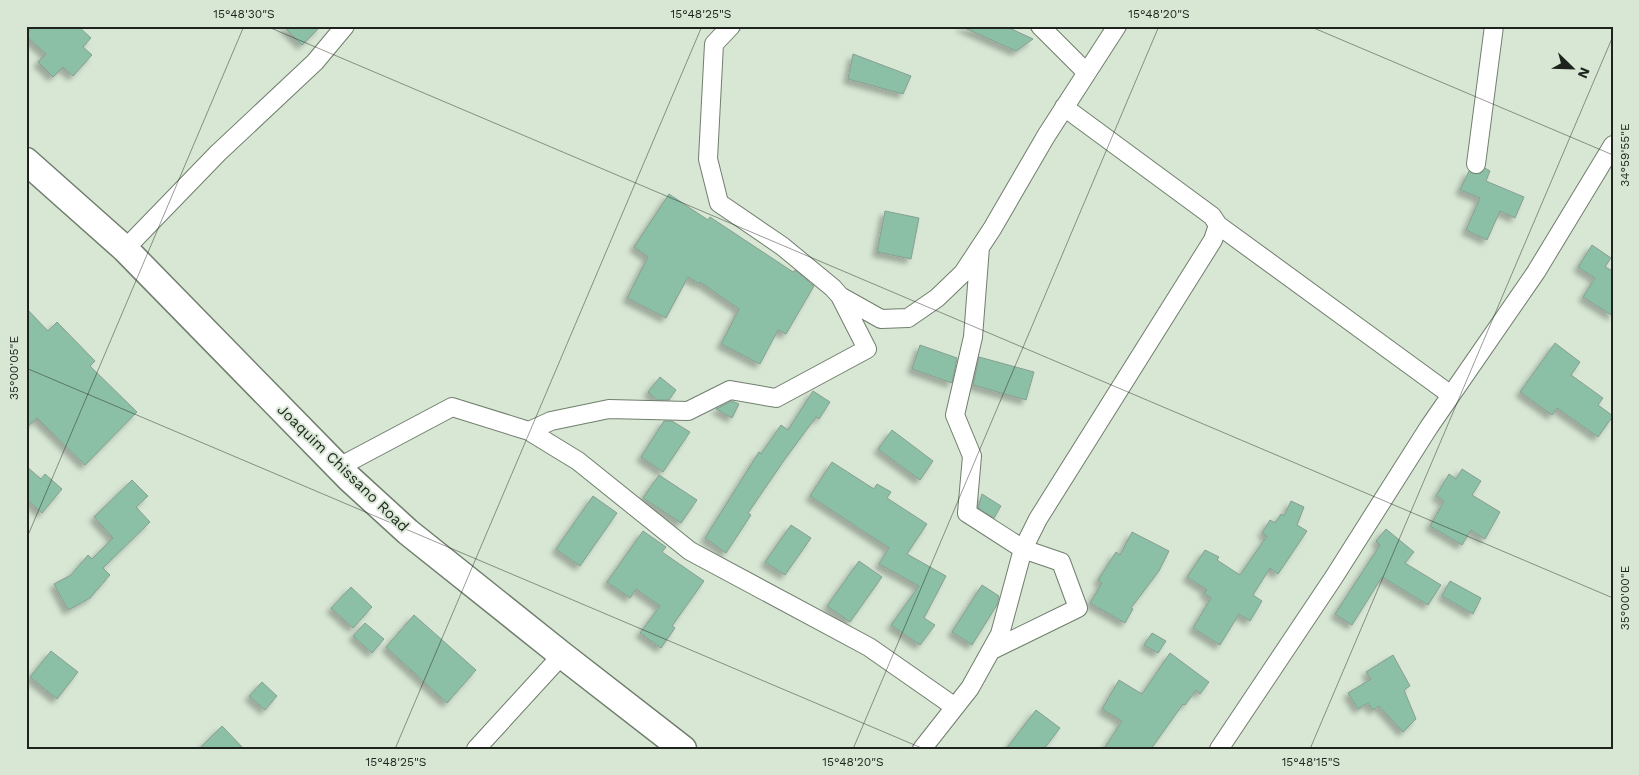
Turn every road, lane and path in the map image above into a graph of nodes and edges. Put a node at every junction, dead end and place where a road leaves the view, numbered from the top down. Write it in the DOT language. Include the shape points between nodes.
graph roads {
  1 [pos="345,26"];
  2 [pos="731,26"];
  3 [pos="1040,26"];
  4 [pos="1116,26"];
  5 [pos="1494,26"];
  6 [pos="1086,72"];
  7 [pos="1064,107"];
  8 [pos="1613,145"];
  9 [pos="26,161"];
  10 [pos="1476,164"];
  11 [pos="1218,225"];
  12 [pos="980,247"];
  13 [pos="125,249"];
  14 [pos="840,296"];
  15 [pos="1451,395"];
  16 [pos="529,431"];
  17 [pos="338,467"];
  18 [pos="1023,549"];
  19 [pos="992,650"];
  20 [pos="562,655"];
  21 [pos="955,707"];
  22 [pos="476,749"];
  23 [pos="683,749"];
  24 [pos="922,749"];
  25 [pos="1219,749"];
  1 -- 13 [label="street" via="315,62 218,153"];
  2 -- 14 [label="street" via="714,44 708,159 719,203 782,246"];
  3 -- 6 [label="street"];
  4 -- 6 [label="street"];
  5 -- 10 [label="street"];
  6 -- 7 [label="street"];
  7 -- 11 [label="street" via="1212,216"];
  7 -- 12 [label="street"];
  8 -- 15 [label="street" via="1536,272"];
  9 -- 13 [label="highway, Joaquim Chissano Road"];
  11 -- 15 [label="street"];
  11 -- 18 [label="street" via="1213,240 1038,519"];
  12 -- 14 [label="street" via="963,273 937,298 908,318 881,319"];
  12 -- 18 [label="street" via="973,337 955,414 972,456 967,513"];
  13 -- 17 [label="highway, Joaquim Chissano Road"];
  14 -- 16 [label="street" via="867,349 776,398 730,390 688,411 609,409 551,421"];
  15 -- 25 [label="street"];
  16 -- 17 [label="street" via="452,407"];
  16 -- 21 [label="street" via="578,461 690,551 869,647"];
  17 -- 20 [label="highway, Joaquim Chissano Road" via="408,532"];
  18 -- 19 [label="street" via="1000,634"];
  18 -- 19 [label="street" via="1061,562 1078,608"];
  19 -- 21 [label="street"];
  20 -- 22 [label="street"];
  20 -- 23 [label="highway, Joaquim Chissano Road"];
  21 -- 24 [label="street"];
}
